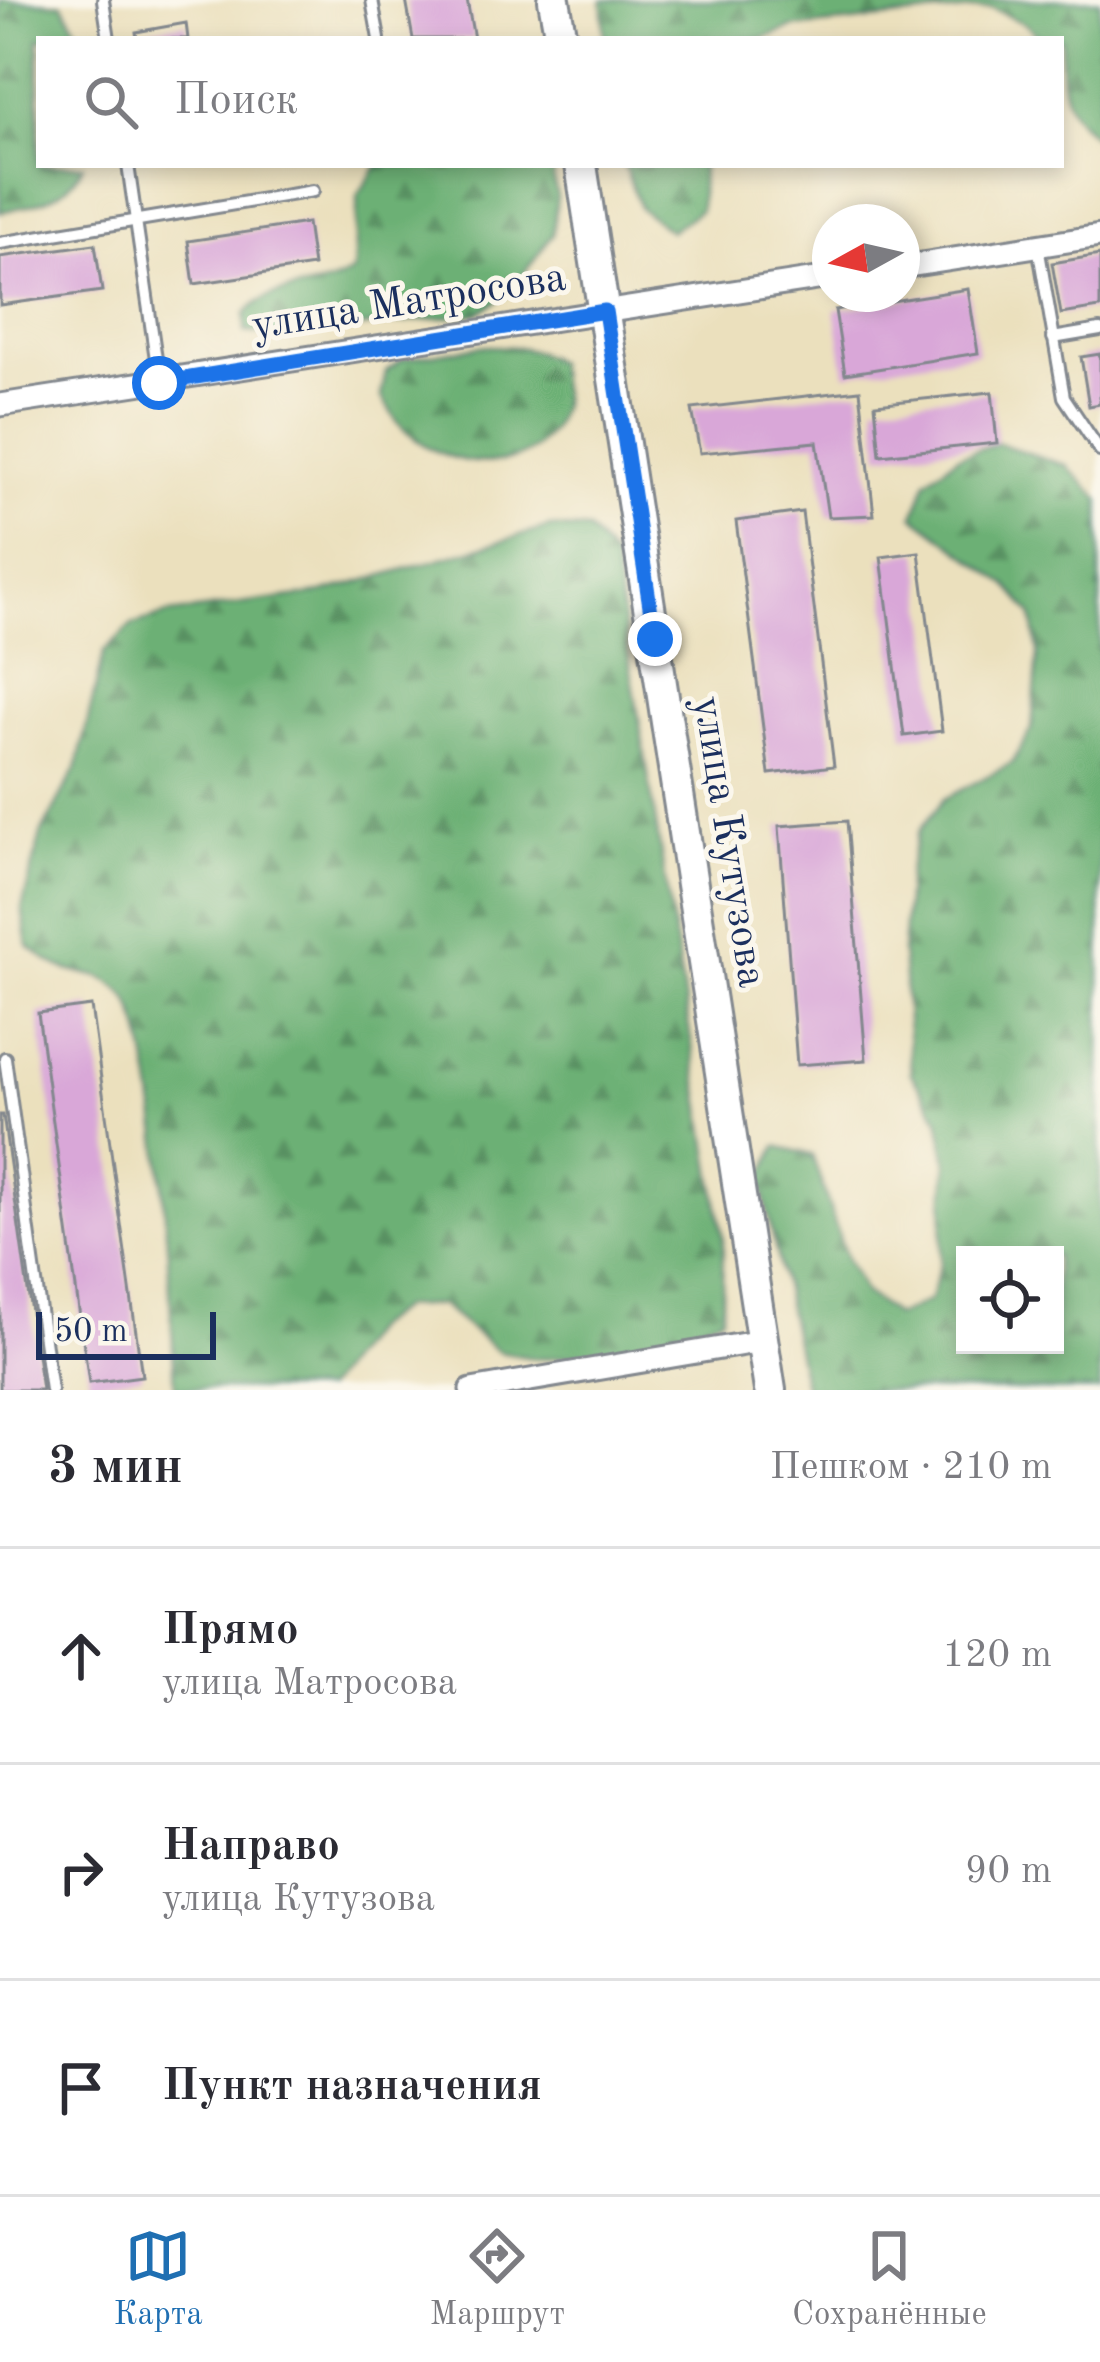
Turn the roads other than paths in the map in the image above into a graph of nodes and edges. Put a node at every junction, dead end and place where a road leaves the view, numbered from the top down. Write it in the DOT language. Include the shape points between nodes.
graph roads {
  1 [pos="104,0"];
  2 [pos="372,0"];
  3 [pos="554,0"];
  4 [pos="109,36"];
  5 [pos="378,36"];
  6 [pos="560,36"];
  7 [pos="128,168"];
  8 [pos="581,168"];
  9 [pos="313,191"];
  10 [pos="136,220"];
  11 [pos="1100,236"];
  12 [pos="0,243"];
  13 [pos="1038,246"];
  14 [pos="920,264"];
  15 [pos="812,281"];
  16 [pos="605,311"];
  17 [pos="1100,330"];
  18 [pos="1053,338"];
  19 [pos="159,383"];
  20 [pos="0,405"];
  21 [pos="1094,433"];
  22 [pos="1100,451"];
  23 [pos="5,1058"];
  24 [pos="762,1341"];
  25 [pos="51,1390"];
  26 [pos="471,1390"];
  27 [pos="770,1390"];
  1 -- 4 [label="lane"];
  2 -- 5 [label="lane"];
  3 -- 6 [label="street"];
  7 -- 10 [label="lane"];
  8 -- 16 [label="street, улица Кутузова"];
  9 -- 10 [label="lane"];
  10 -- 12 [label="lane"];
  10 -- 19 [label="lane"];
  11 -- 13 [label="street"];
  13 -- 14 [label="street"];
  13 -- 18 [label="lane"];
  15 -- 16 [label="street, улица Матросова"];
  16 -- 19 [label="street, улица Матросова"];
  16 -- 24 [label="street, улица Кутузова"];
  17 -- 18 [label="lane"];
  18 -- 21 [label="lane" via="1064,398"];
  19 -- 20 [label="street, улица Матросова"];
  21 -- 22 [label="lane"];
  23 -- 25 [label="lane"];
  24 -- 26 [label="street"];
  24 -- 27 [label="street, улица Кутузова"];
}
